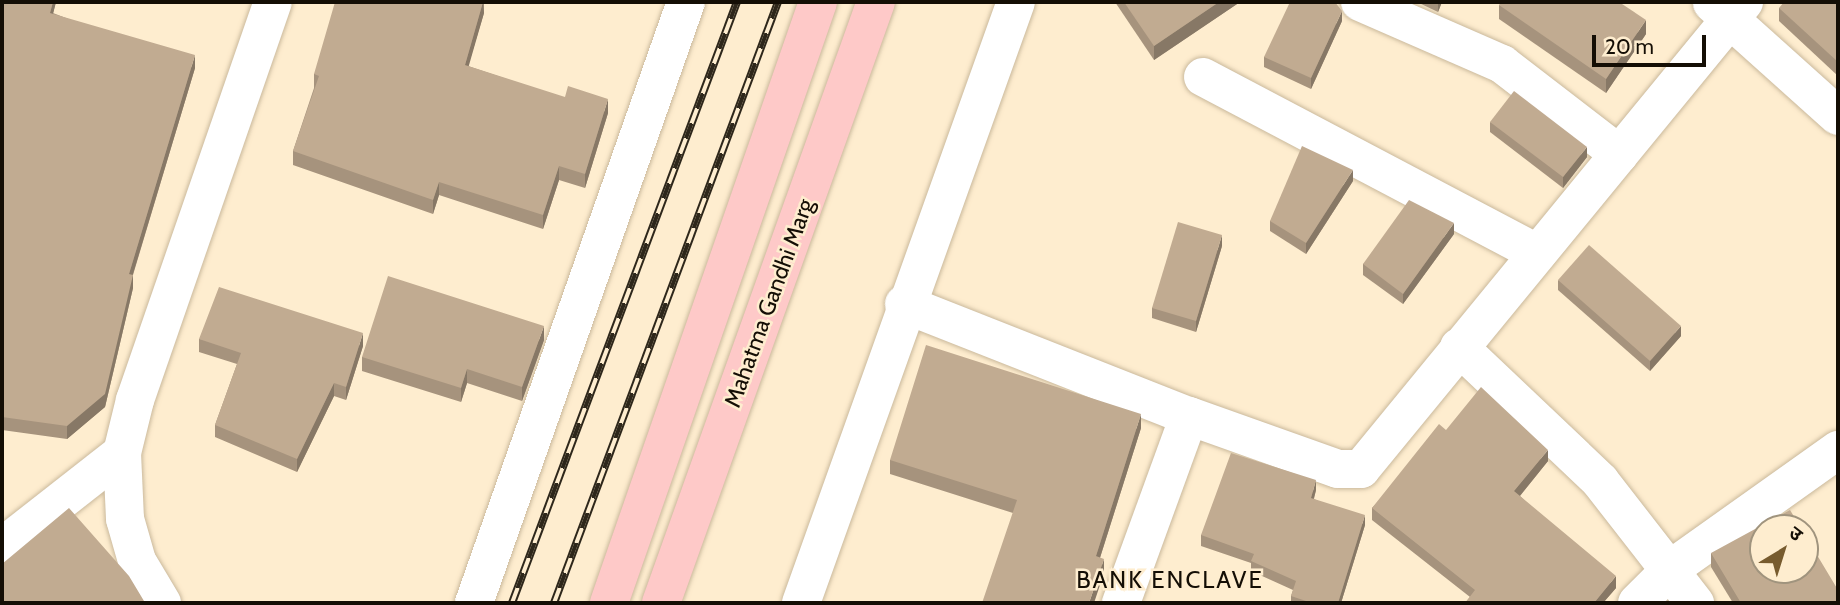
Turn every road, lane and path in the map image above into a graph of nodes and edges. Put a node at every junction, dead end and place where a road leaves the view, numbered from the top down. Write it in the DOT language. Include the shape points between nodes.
graph roads {
  1 [pos="272,2"];
  2 [pos="686,2"];
  3 [pos="818,2"];
  4 [pos="876,2"];
  5 [pos="1016,2"];
  6 [pos="1360,2"];
  7 [pos="1729,7"];
  8 [pos="1203,78"];
  9 [pos="1838,116"];
  10 [pos="1619,155"];
  11 [pos="1537,253"];
  12 [pos="904,304"];
  13 [pos="1460,347"];
  14 [pos="1189,416"];
  15 [pos="1838,450"];
  16 [pos="121,453"];
  17 [pos="2,547"];
  18 [pos="1672,568"];
  19 [pos="162,603"];
  20 [pos="474,603"];
  21 [pos="609,603"];
  22 [pos="661,603"];
  23 [pos="801,603"];
  24 [pos="1121,603"];
  25 [pos="1637,603"];
  26 [pos="1695,603"];
  1 -- 16 [label="street" via="135,400"];
  2 -- 20 [label="street"];
  3 -- 21 [label="main road"];
  4 -- 22 [label="main road, Mahatma Gandhi Marg"];
  5 -- 12 [label="street"];
  6 -- 10 [label="street" via="1502,64"];
  7 -- 9 [label="street"];
  7 -- 10 [label="street"];
  8 -- 11 [label="street"];
  10 -- 11 [label="street"];
  11 -- 13 [label="street"];
  12 -- 14 [label="street"];
  12 -- 23 [label="street"];
  13 -- 14 [label="street" via="1377,455 1361,469 1338,469"];
  13 -- 18 [label="street" via="1600,481"];
  14 -- 24 [label="street"];
  15 -- 18 [label="street"];
  16 -- 17 [label="street"];
  16 -- 19 [label="street" via="125,519 137,561"];
  18 -- 25 [label="street"];
  18 -- 26 [label="street"];
}
